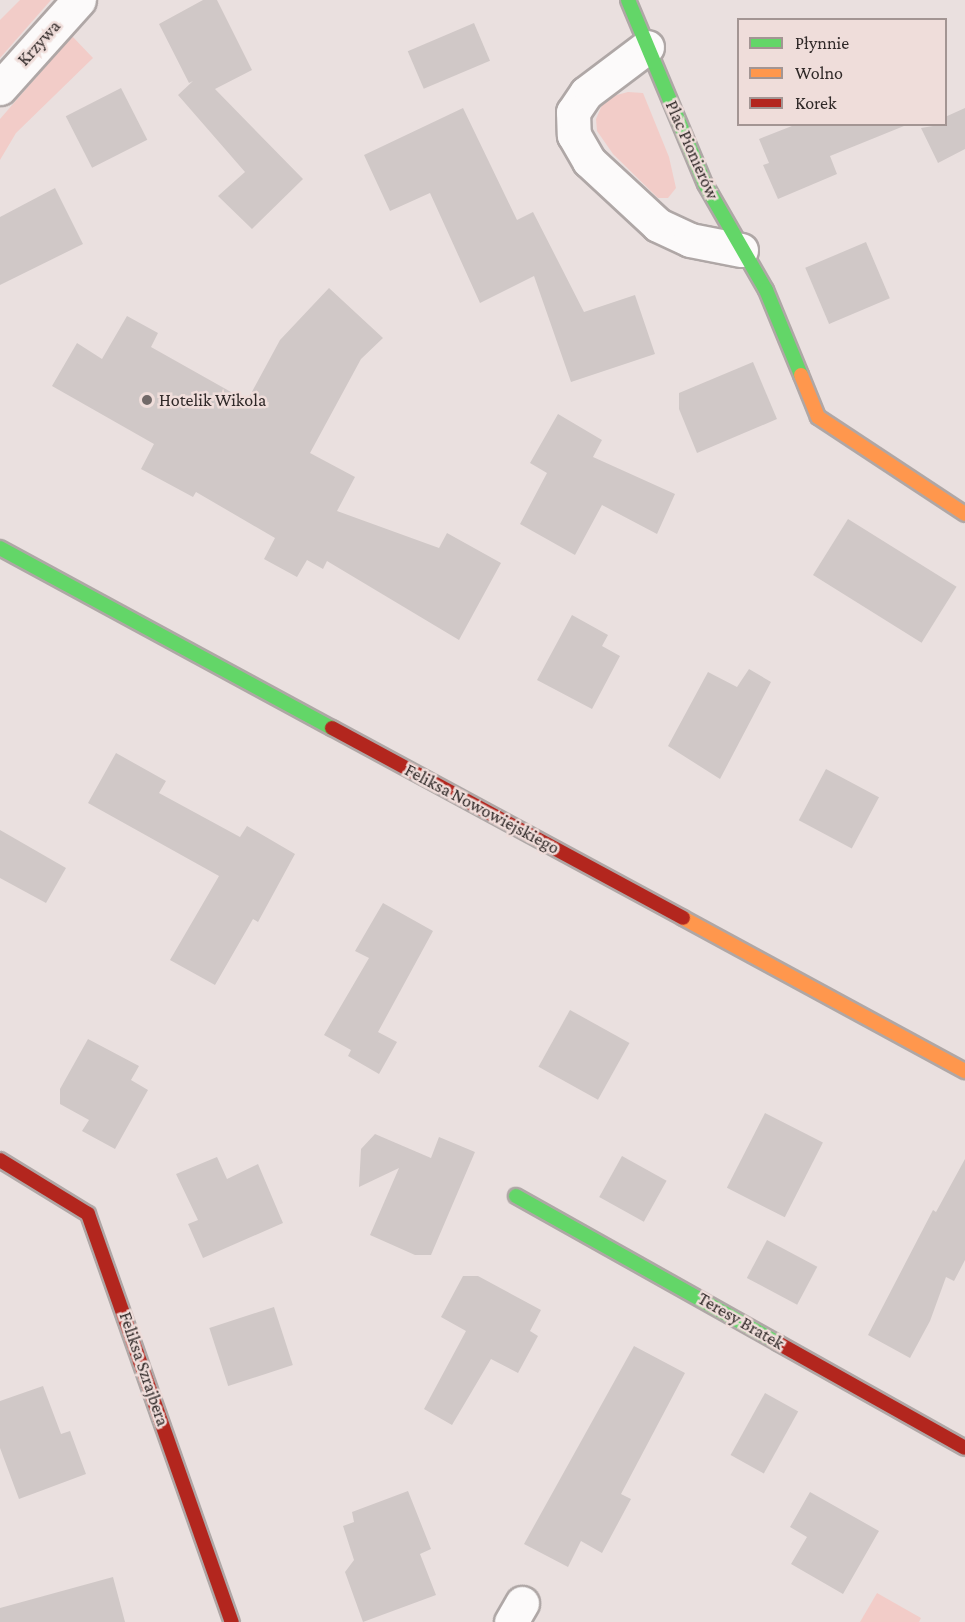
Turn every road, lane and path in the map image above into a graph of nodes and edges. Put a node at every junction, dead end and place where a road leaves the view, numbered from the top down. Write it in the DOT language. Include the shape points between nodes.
graph roads {
  1 [pos="79,0"];
  2 [pos="628,0"];
  3 [pos="647,47"];
  4 [pos="0,88"];
  5 [pos="741,250"];
  6 [pos="965,514"];
  7 [pos="0,548"];
  8 [pos="965,1071"];
  9 [pos="0,1160"];
  10 [pos="516,1196"];
  11 [pos="965,1448"];
  12 [pos="232,1622"];
  1 -- 4 [label="street, Krzywa"];
  2 -- 3 [label="street, Plac Pionierów"];
  3 -- 5 [label="street, Plac Pionierów" via="705,184"];
  3 -- 5 [label="street" via="586,93 573,112 574,135 590,161 658,225 690,240"];
  5 -- 6 [label="street, Plac Pionierów" via="766,290 818,417"];
  7 -- 8 [label="street, Feliksa Nowowiejskiego"];
  9 -- 12 [label="street, Feliksa Szrajbera" via="88,1214"];
  10 -- 11 [label="street, Teresy Bratek"];
}
